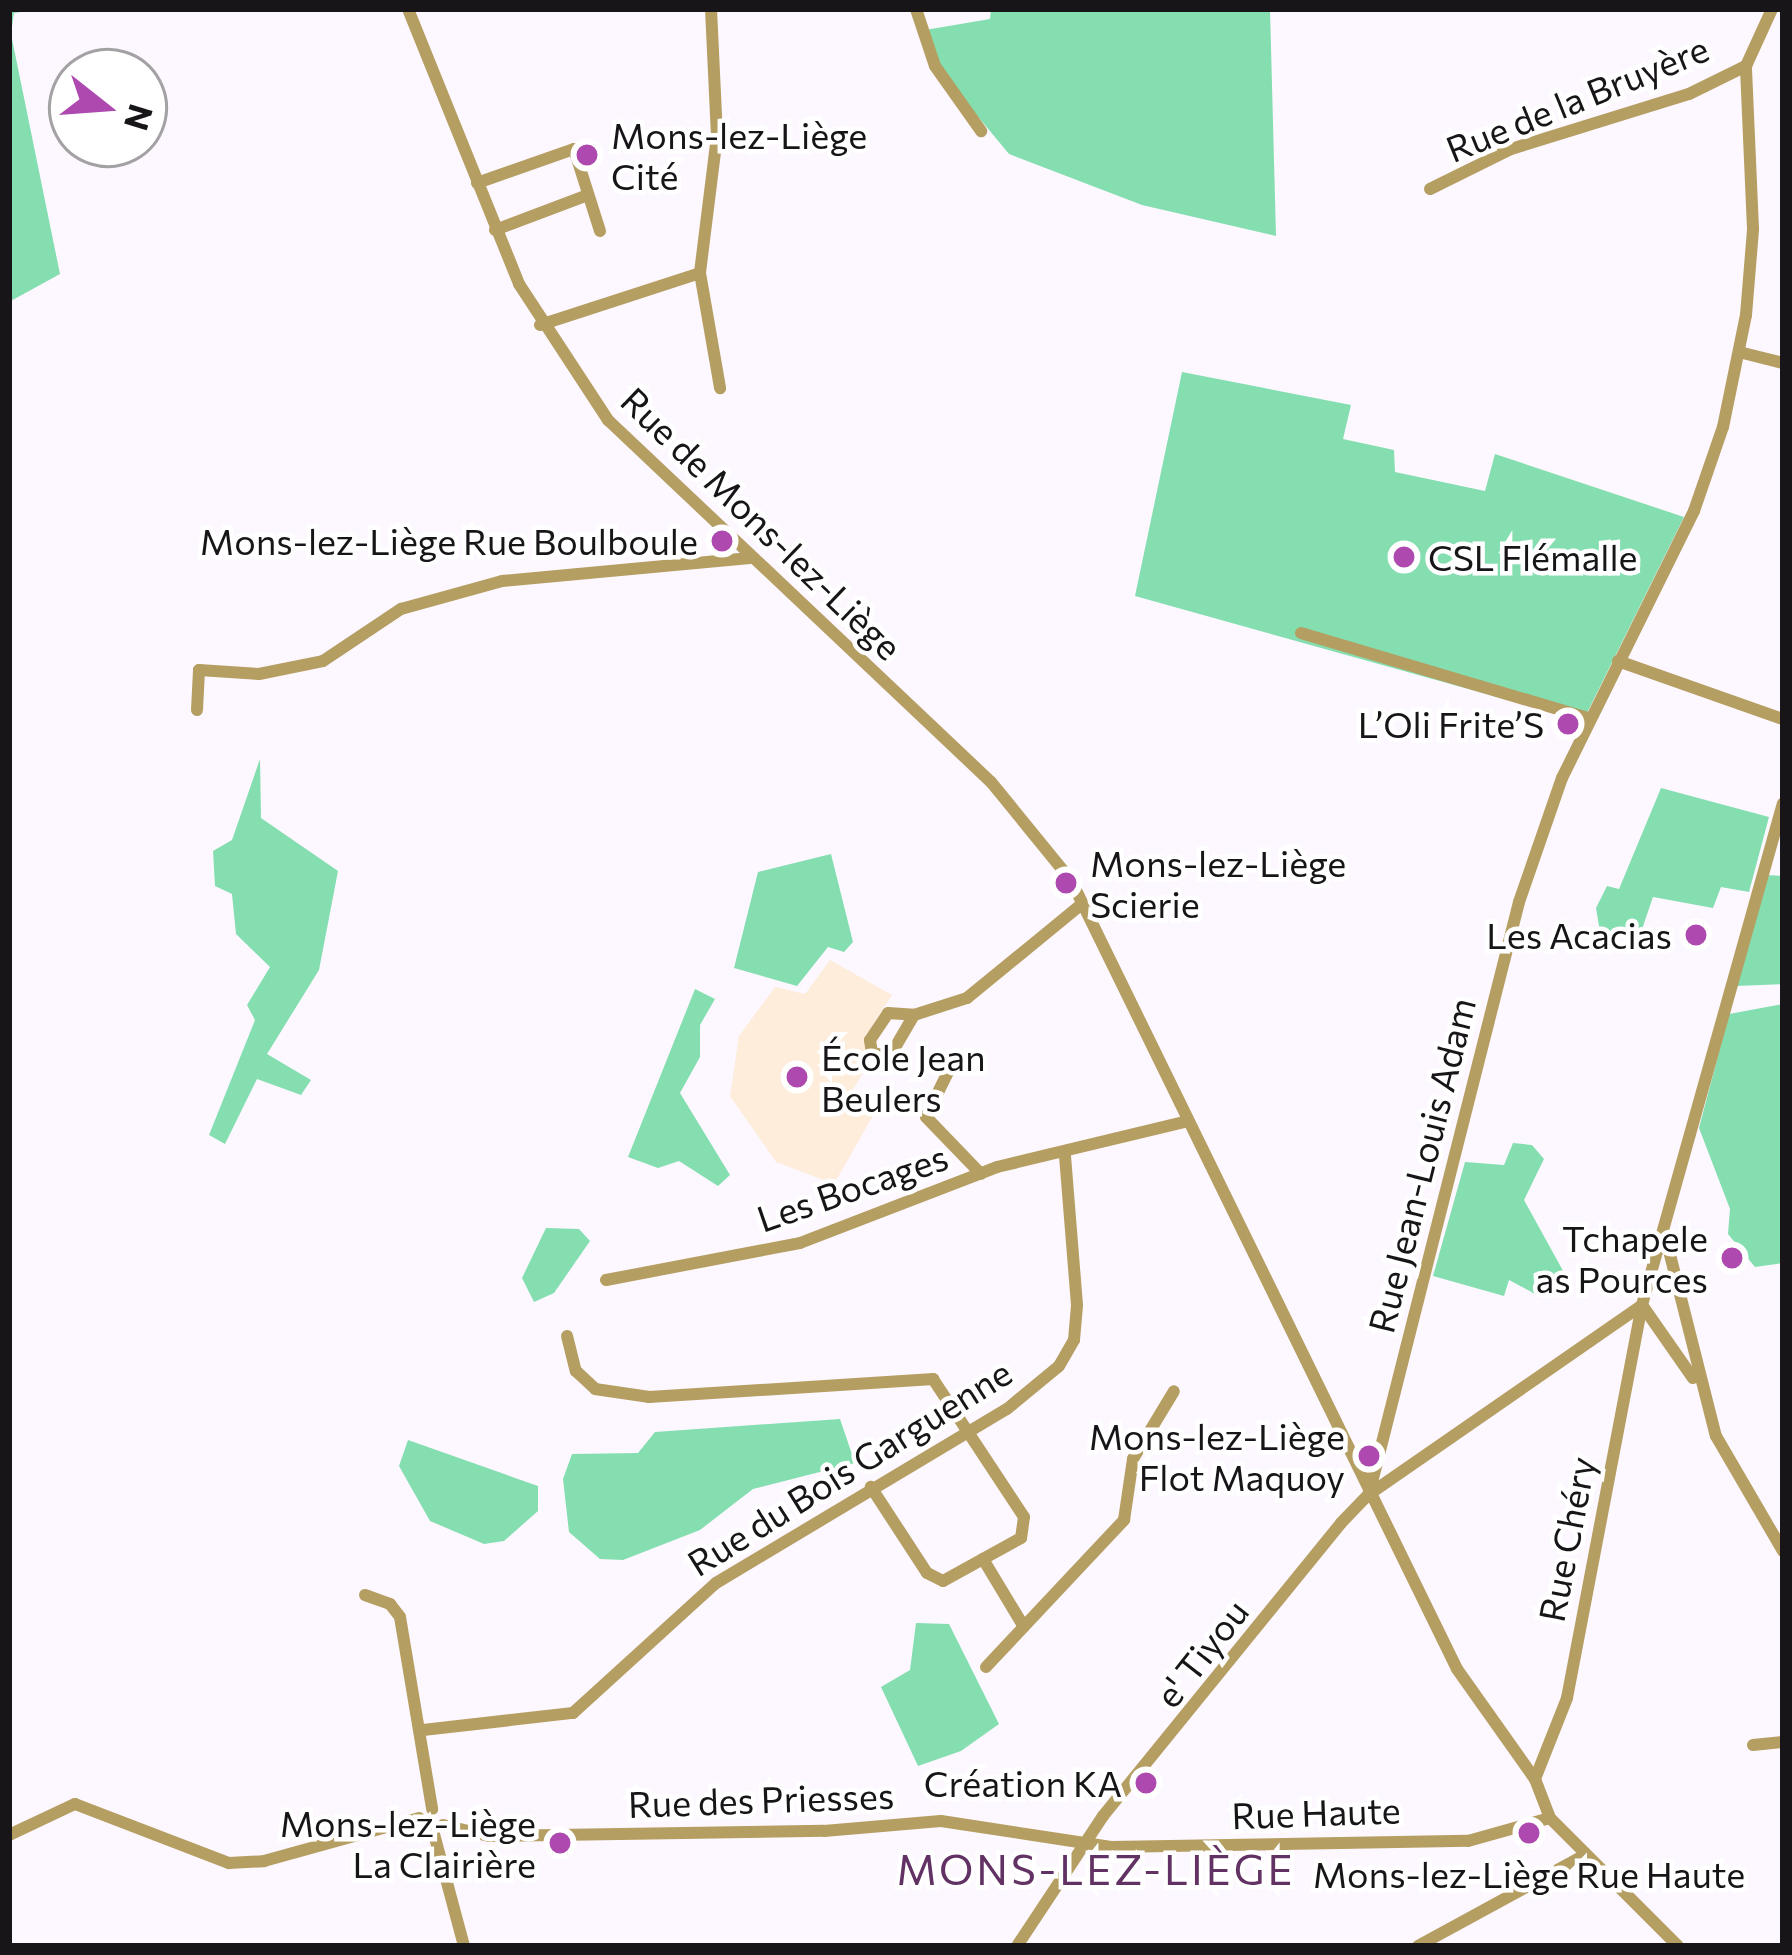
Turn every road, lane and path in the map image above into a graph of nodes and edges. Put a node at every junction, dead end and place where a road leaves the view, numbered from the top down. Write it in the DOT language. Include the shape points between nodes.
graph roads {
  1 [pos="408,9"];
  2 [pos="711,9"];
  3 [pos="916,9"];
  4 [pos="1772,9"];
  5 [pos="1746,66"];
  6 [pos="982,131"];
  7 [pos="477,183"];
  8 [pos="1430,189"];
  9 [pos="585,196"];
  10 [pos="494,230"];
  11 [pos="600,231"];
  12 [pos="700,273"];
  13 [pos="540,325"];
  14 [pos="1739,352"];
  15 [pos="1783,363"];
  16 [pos="720,388"];
  17 [pos="750,558"];
  18 [pos="1301,633"];
  19 [pos="1618,662"];
  20 [pos="197,710"];
  21 [pos="1591,719"];
  22 [pos="1783,719"];
  23 [pos="1783,803"];
  24 [pos="1082,904"];
  25 [pos="914,1015"];
  26 [pos="968,1058"];
  27 [pos="1185,1121"];
  28 [pos="1065,1155"];
  29 [pos="981,1174"];
  30 [pos="1664,1234"];
  31 [pos="606,1280"];
  32 [pos="1642,1305"];
  33 [pos="567,1336"];
  34 [pos="1696,1383"];
  35 [pos="1174,1391"];
  36 [pos="971,1428"];
  37 [pos="871,1487"];
  38 [pos="1368,1495"];
  39 [pos="1783,1551"];
  40 [pos="983,1559"];
  41 [pos="365,1595"];
  42 [pos="1024,1627"];
  43 [pos="986,1667"];
  44 [pos="423,1730"];
  45 [pos="1783,1742"];
  46 [pos="1753,1745"];
  47 [pos="1535,1779"];
  48 [pos="432,1809"];
  49 [pos="1550,1817"];
  50 [pos="418,1818"];
  51 [pos="439,1830"];
  52 [pos="9,1834"];
  53 [pos="1081,1846"];
  54 [pos="1583,1856"];
  55 [pos="464,1946"];
  56 [pos="1017,1946"];
  57 [pos="1418,1946"];
  58 [pos="1678,1946"];
  1 -- 7 [label="street, Rue de Mons-lez-Liège"];
  2 -- 12 [label="street" via="717,136"];
  3 -- 6 [label="street" via="935,66"];
  4 -- 5 [label="street, Rue Jean-Louis Adam"];
  5 -- 8 [label="street, Rue de la Bruyère" via="1689,94 1511,149"];
  5 -- 14 [label="street, Rue Jean-Louis Adam" via="1753,229"];
  7 -- 9 [label="street" via="574,149"];
  7 -- 10 [label="street, Rue de Mons-lez-Liège"];
  9 -- 10 [label="street"];
  9 -- 11 [label="street"];
  10 -- 13 [label="street, Rue de Mons-lez-Liège"];
  12 -- 13 [label="street"];
  12 -- 16 [label="street"];
  13 -- 17 [label="street, Rue de Mons-lez-Liège" via="632,448"];
  14 -- 15 [label="street"];
  14 -- 19 [label="street, Rue Jean-Louis Adam" via="1694,511"];
  17 -- 20 [label="street" via="502,580 401,608 323,661 259,674 199,670"];
  17 -- 24 [label="street, Rue de Mons-lez-Liège" via="991,782 1043,837"];
  18 -- 21 [label="street"];
  19 -- 21 [label="street, Rue Jean-Louis Adam"];
  19 -- 22 [label="street"];
  21 -- 38 [label="street, Rue Jean-Louis Adam" via="1519,902"];
  23 -- 30 [label="street, Rue Chéry"];
  24 -- 25 [label="street" via="967,998"];
  24 -- 27 [label="street, Rue de Mons-lez-Liège"];
  26 -- 29 [label="street" via="948,1072 926,1118"];
  27 -- 28 [label="street, Les Bocages"];
  27 -- 38 [label="street, Rue de Mons-lez-Liège"];
  28 -- 29 [label="street, Les Bocages"];
  28 -- 36 [label="street, Rue du Bois Garguenne" via="1074,1340 1059,1366"];
  29 -- 31 [label="street, Les Bocages" via="800,1243"];
  30 -- 32 [label="street, Rue Chéry"];
  30 -- 34 [label="street"];
  32 -- 34 [label="street"];
  32 -- 38 [label="street"];
  32 -- 47 [label="street, Rue Chéry" via="1567,1698"];
  33 -- 36 [label="street" via="576,1371 595,1389 716,1398 933,1378"];
  34 -- 39 [label="street" via="1715,1436"];
  35 -- 42 [label="street" via="1133,1459 1124,1520"];
  36 -- 37 [label="street, Rue du Bois Garguenne"];
  36 -- 40 [label="street" via="1024,1517 1021,1538"];
  37 -- 40 [label="street" via="927,1573 944,1581"];
  37 -- 44 [label="street, Rue du Bois Garguenne" via="716,1583 573,1713"];
  38 -- 47 [label="street, Rue de Mons-lez-Liège" via="1457,1669"];
  38 -- 53 [label="street, e' Tiyou"];
  40 -- 42 [label="street"];
  41 -- 44 [label="street" via="400,1617"];
  42 -- 43 [label="street"];
  44 -- 48 [label="street"];
  45 -- 46 [label="street"];
  47 -- 49 [label="street, Rue de Mons-lez-Liège"];
  48 -- 50 [label="street"];
  48 -- 51 [label="street"];
  49 -- 53 [label="street, Rue Haute" via="1468,1840"];
  49 -- 54 [label="street, Rue de Mons-lez-Liège"];
  50 -- 51 [label="street" via="421,1829"];
  50 -- 52 [label="street" via="230,1863 75,1804"];
  51 -- 53 [label="street, Rue des Priesses" via="824,1831 940,1820"];
  51 -- 55 [label="street"];
  53 -- 56 [label="street, e' Tiyou"];
  54 -- 57 [label="street"];
  54 -- 58 [label="street, Rue de Mons-lez-Liège"];
}
